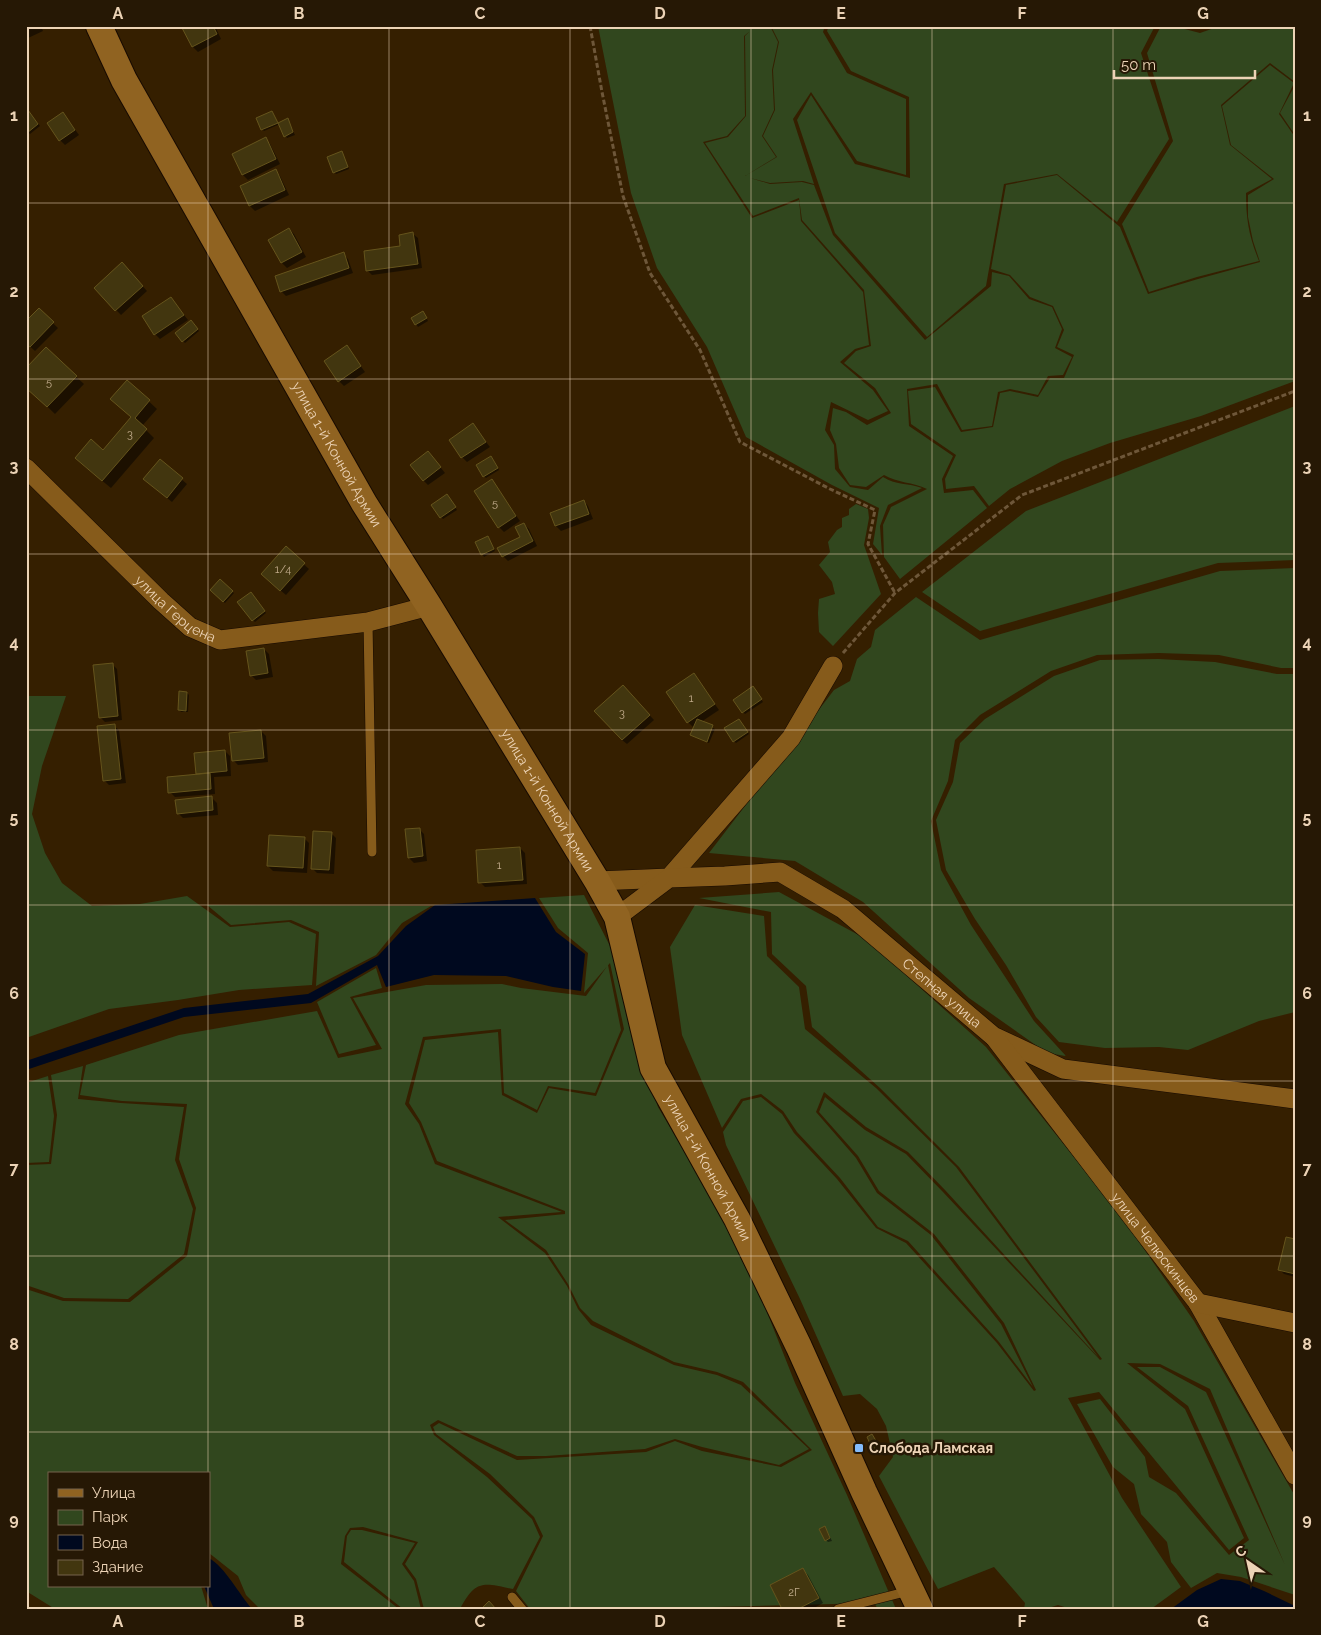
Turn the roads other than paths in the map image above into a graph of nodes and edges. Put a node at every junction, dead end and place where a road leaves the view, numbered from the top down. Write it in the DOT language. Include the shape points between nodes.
graph roads {
  1 [pos="99,26"];
  2 [pos="26,468"];
  3 [pos="429,606"];
  4 [pos="368,622"];
  5 [pos="833,666"];
  6 [pos="372,852"];
  7 [pos="669,878"];
  8 [pos="597,881"];
  9 [pos="617,917"];
  10 [pos="993,1036"];
  11 [pos="1295,1099"];
  12 [pos="1198,1303"];
  13 [pos="1295,1323"];
  14 [pos="1295,1475"];
  15 [pos="512,1597"];
  16 [pos="916,1600"];
  17 [pos="522,1609"];
  18 [pos="838,1609"];
  1 -- 3 [label="main road, улица 1-й Конной Армии" via="124,80 364,503"];
  2 -- 4 [label="street, улица Герцена" via="190,627 220,640"];
  3 -- 4 [label="street, улица Герцена"];
  3 -- 8 [label="main road, улица 1-й Конной Армии"];
  4 -- 6 [label="lane"];
  5 -- 7 [label="street" via="791,738"];
  7 -- 8 [label="street, Степная улица"];
  7 -- 9 [label="street"];
  7 -- 10 [label="street, Степная улица" via="780,872 843,909"];
  8 -- 9 [label="main road, улица 1-й Конной Армии"];
  9 -- 16 [label="main road, улица 1-й Конной Армии" via="654,1068 737,1219"];
  10 -- 11 [label="street, Степная улица" via="1063,1069"];
  10 -- 12 [label="street, улица Челюскинцев"];
  12 -- 13 [label="street"];
  12 -- 14 [label="street, улица Челюскинцев"];
  15 -- 17 [label="lane"];
  16 -- 18 [label="lane"];
}
